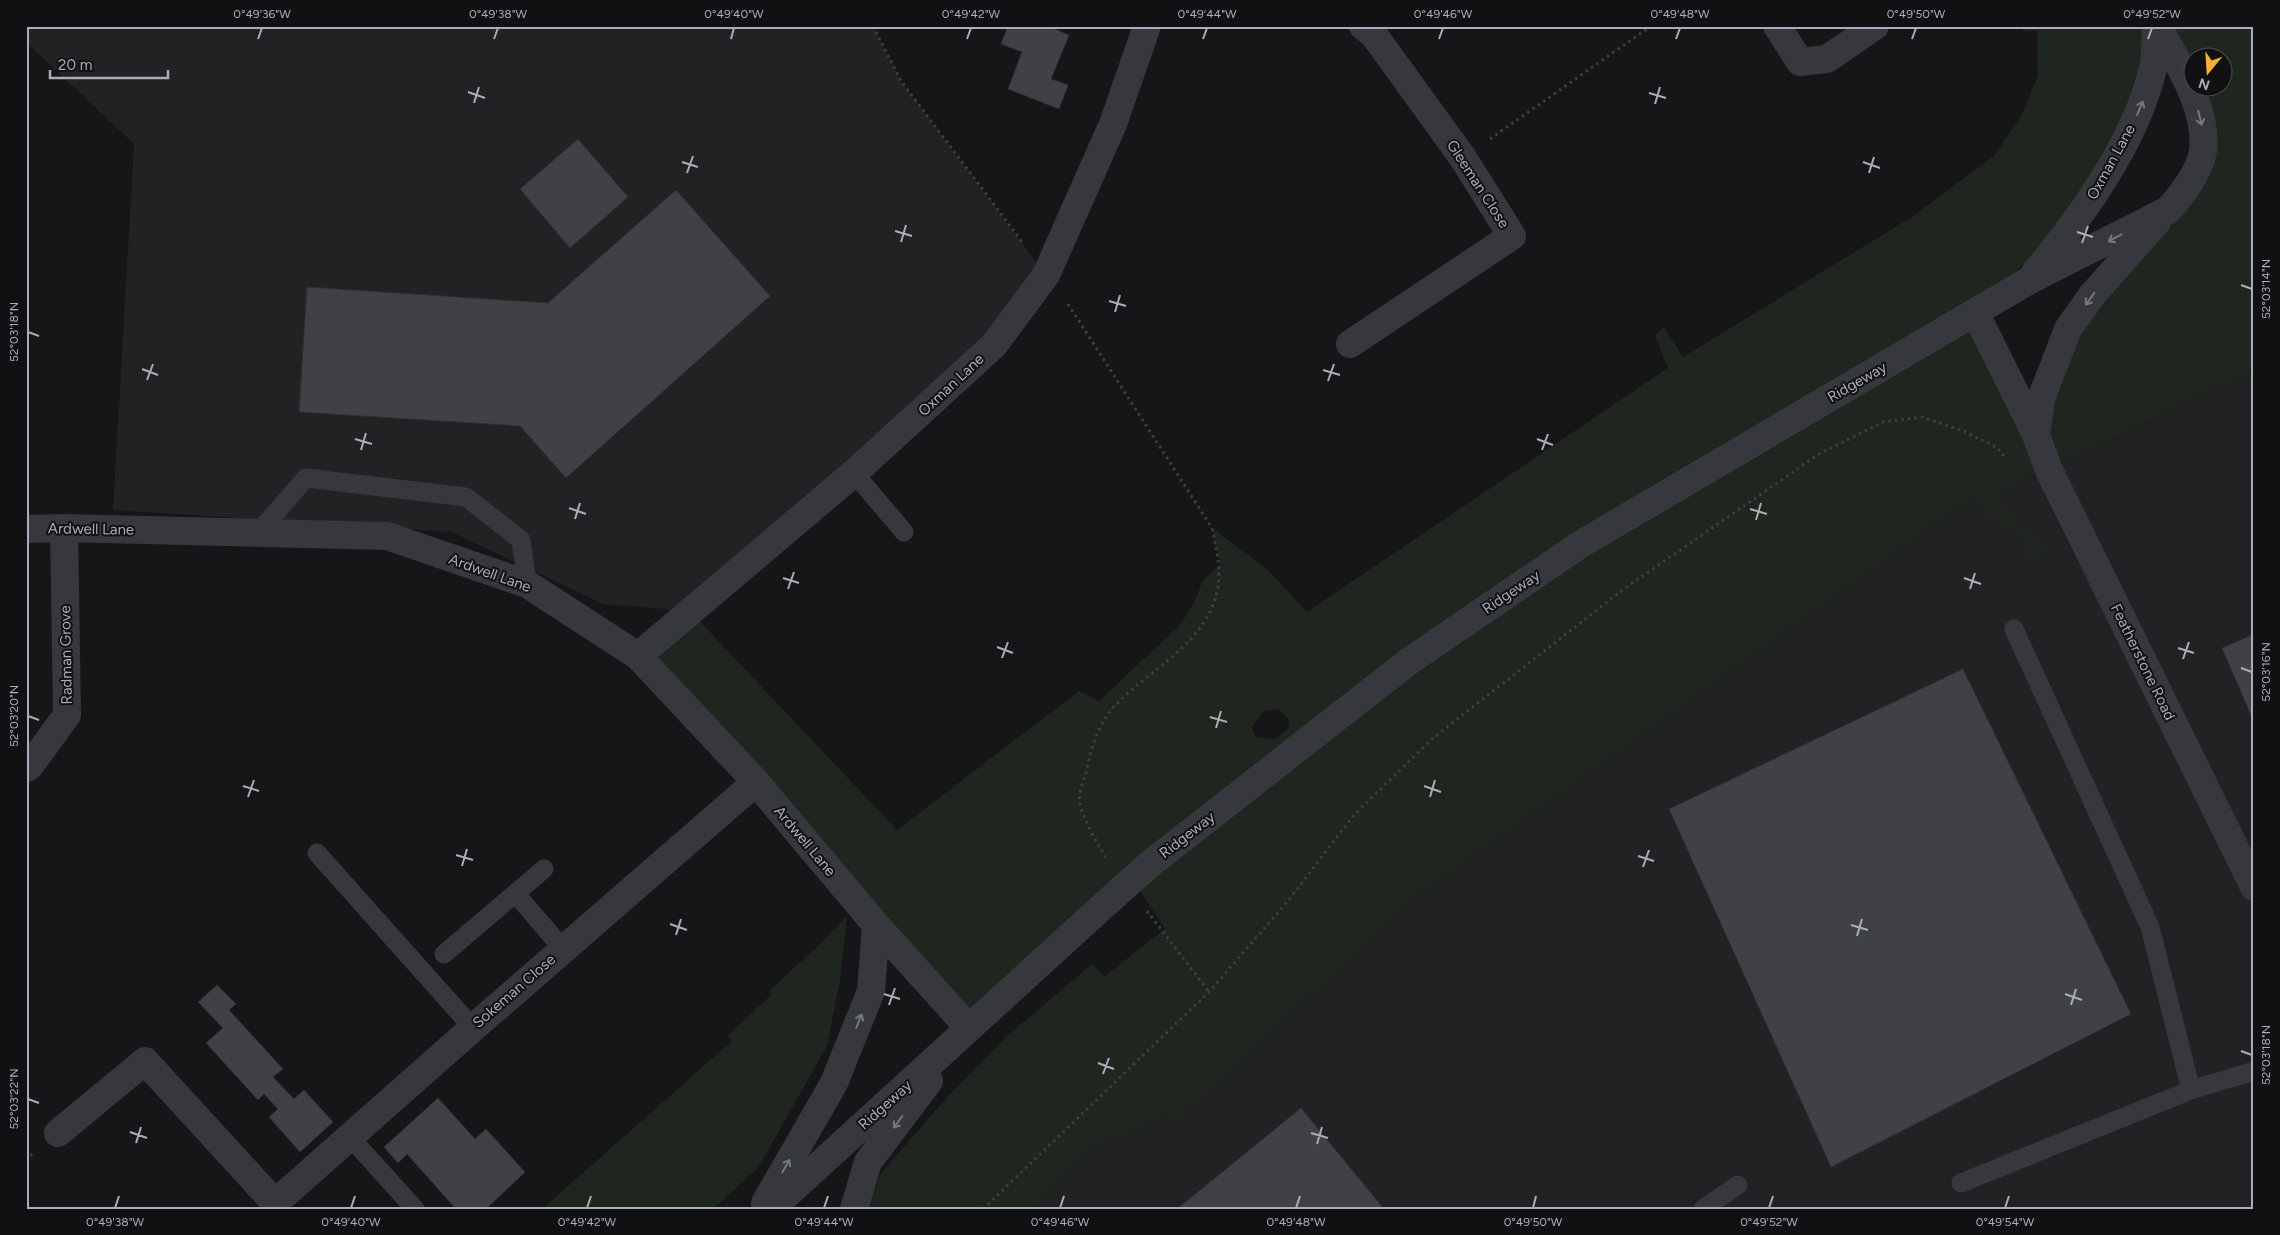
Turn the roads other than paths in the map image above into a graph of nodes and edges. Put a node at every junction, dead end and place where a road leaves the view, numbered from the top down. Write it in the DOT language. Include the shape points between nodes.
graph roads {
  1 [pos="1147,26"];
  2 [pos="1363,26"];
  3 [pos="1777,26"];
  4 [pos="1874,26"];
  5 [pos="2157,26"];
  6 [pos="2168,210"];
  7 [pos="2028,281"];
  8 [pos="1975,312"];
  9 [pos="1350,344"];
  10 [pos="2036,435"];
  11 [pos="854,473"];
  12 [pos="64,528"];
  13 [pos="26,529"];
  14 [pos="904,532"];
  15 [pos="258,533"];
  16 [pos="527,584"];
  17 [pos="2014,629"];
  18 [pos="638,656"];
  19 [pos="26,768"];
  20 [pos="756,782"];
  21 [pos="318,853"];
  22 [pos="544,869"];
  23 [pos="2254,886"];
  24 [pos="516,894"];
  25 [pos="876,925"];
  26 [pos="563,949"];
  27 [pos="444,954"];
  28 [pos="473,1028"];
  29 [pos="969,1028"];
  30 [pos="2254,1071"];
  31 [pos="2191,1090"];
  32 [pos="58,1133"];
  33 [pos="350,1137"];
  34 [pos="1961,1183"];
  35 [pos="1738,1185"];
  36 [pos="274,1206"];
  37 [pos="415,1209"];
  38 [pos="762,1209"];
  39 [pos="771,1209"];
  40 [pos="854,1209"];
  41 [pos="1703,1209"];
  1 -- 11 [label="street, Oxman Lane" via="1113,124 1046,275 994,345"];
  2 -- 9 [label="street, Gleeman Close" via="1374,35 1463,158 1512,236"];
  3 -- 4 [label="street" via="1800,62 1827,59"];
  5 -- 6 [label="street, Ridgeway, one-way" via="2194,96 2202,126 2203,152 2183,194"];
  7 -- 5 [label="street, Oxman Lane, one-way" via="2092,197 2128,134 2153,67"];
  6 -- 7 [label="street, Ridgeway, one-way"];
  6 -- 10 [label="street, Featherstone Road, one-way" via="2093,294 2068,330 2041,399"];
  7 -- 8 [label="street, Ridgeway"];
  8 -- 10 [label="street, Featherstone Road"];
  8 -- 29 [label="street, Ridgeway, bridge" via="1572,550 1408,662 1150,864"];
  10 -- 23 [label="street, Featherstone Road" via="2049,470"];
  11 -- 14 [label="lane"];
  11 -- 18 [label="street, Oxman Lane"];
  12 -- 13 [label="street, Ardwell Lane"];
  12 -- 15 [label="street, Ardwell Lane"];
  12 -- 19 [label="street, Radman Grove" via="67,715"];
  15 -- 16 [label="street, Ardwell Lane" via="387,536"];
  15 -- 16 [label="lane" via="306,478 466,497 521,540"];
  16 -- 18 [label="street, Ardwell Lane"];
  17 -- 31 [label="lane" via="2150,927"];
  18 -- 20 [label="street, Ardwell Lane"];
  20 -- 25 [label="street, Ardwell Lane"];
  20 -- 26 [label="street, Sokeman Close"];
  21 -- 28 [label="lane"];
  22 -- 24 [label="lane"];
  24 -- 26 [label="lane"];
  24 -- 27 [label="lane"];
  25 -- 29 [label="street, Ardwell Lane"];
  38 -- 25 [label="street, one-way" via="834,1083 871,991"];
  26 -- 28 [label="street, Sokeman Close"];
  28 -- 33 [label="street, Sokeman Close"];
  29 -- 39 [label="street, Ridgeway"];
  29 -- 40 [label="street, one-way" via="868,1162"];
  30 -- 31 [label="lane"];
  31 -- 34 [label="lane"];
  32 -- 36 [label="street, Sokeman Close" via="145,1061"];
  33 -- 36 [label="street, Sokeman Close"];
  33 -- 37 [label="lane"];
  35 -- 41 [label="lane"];
}
